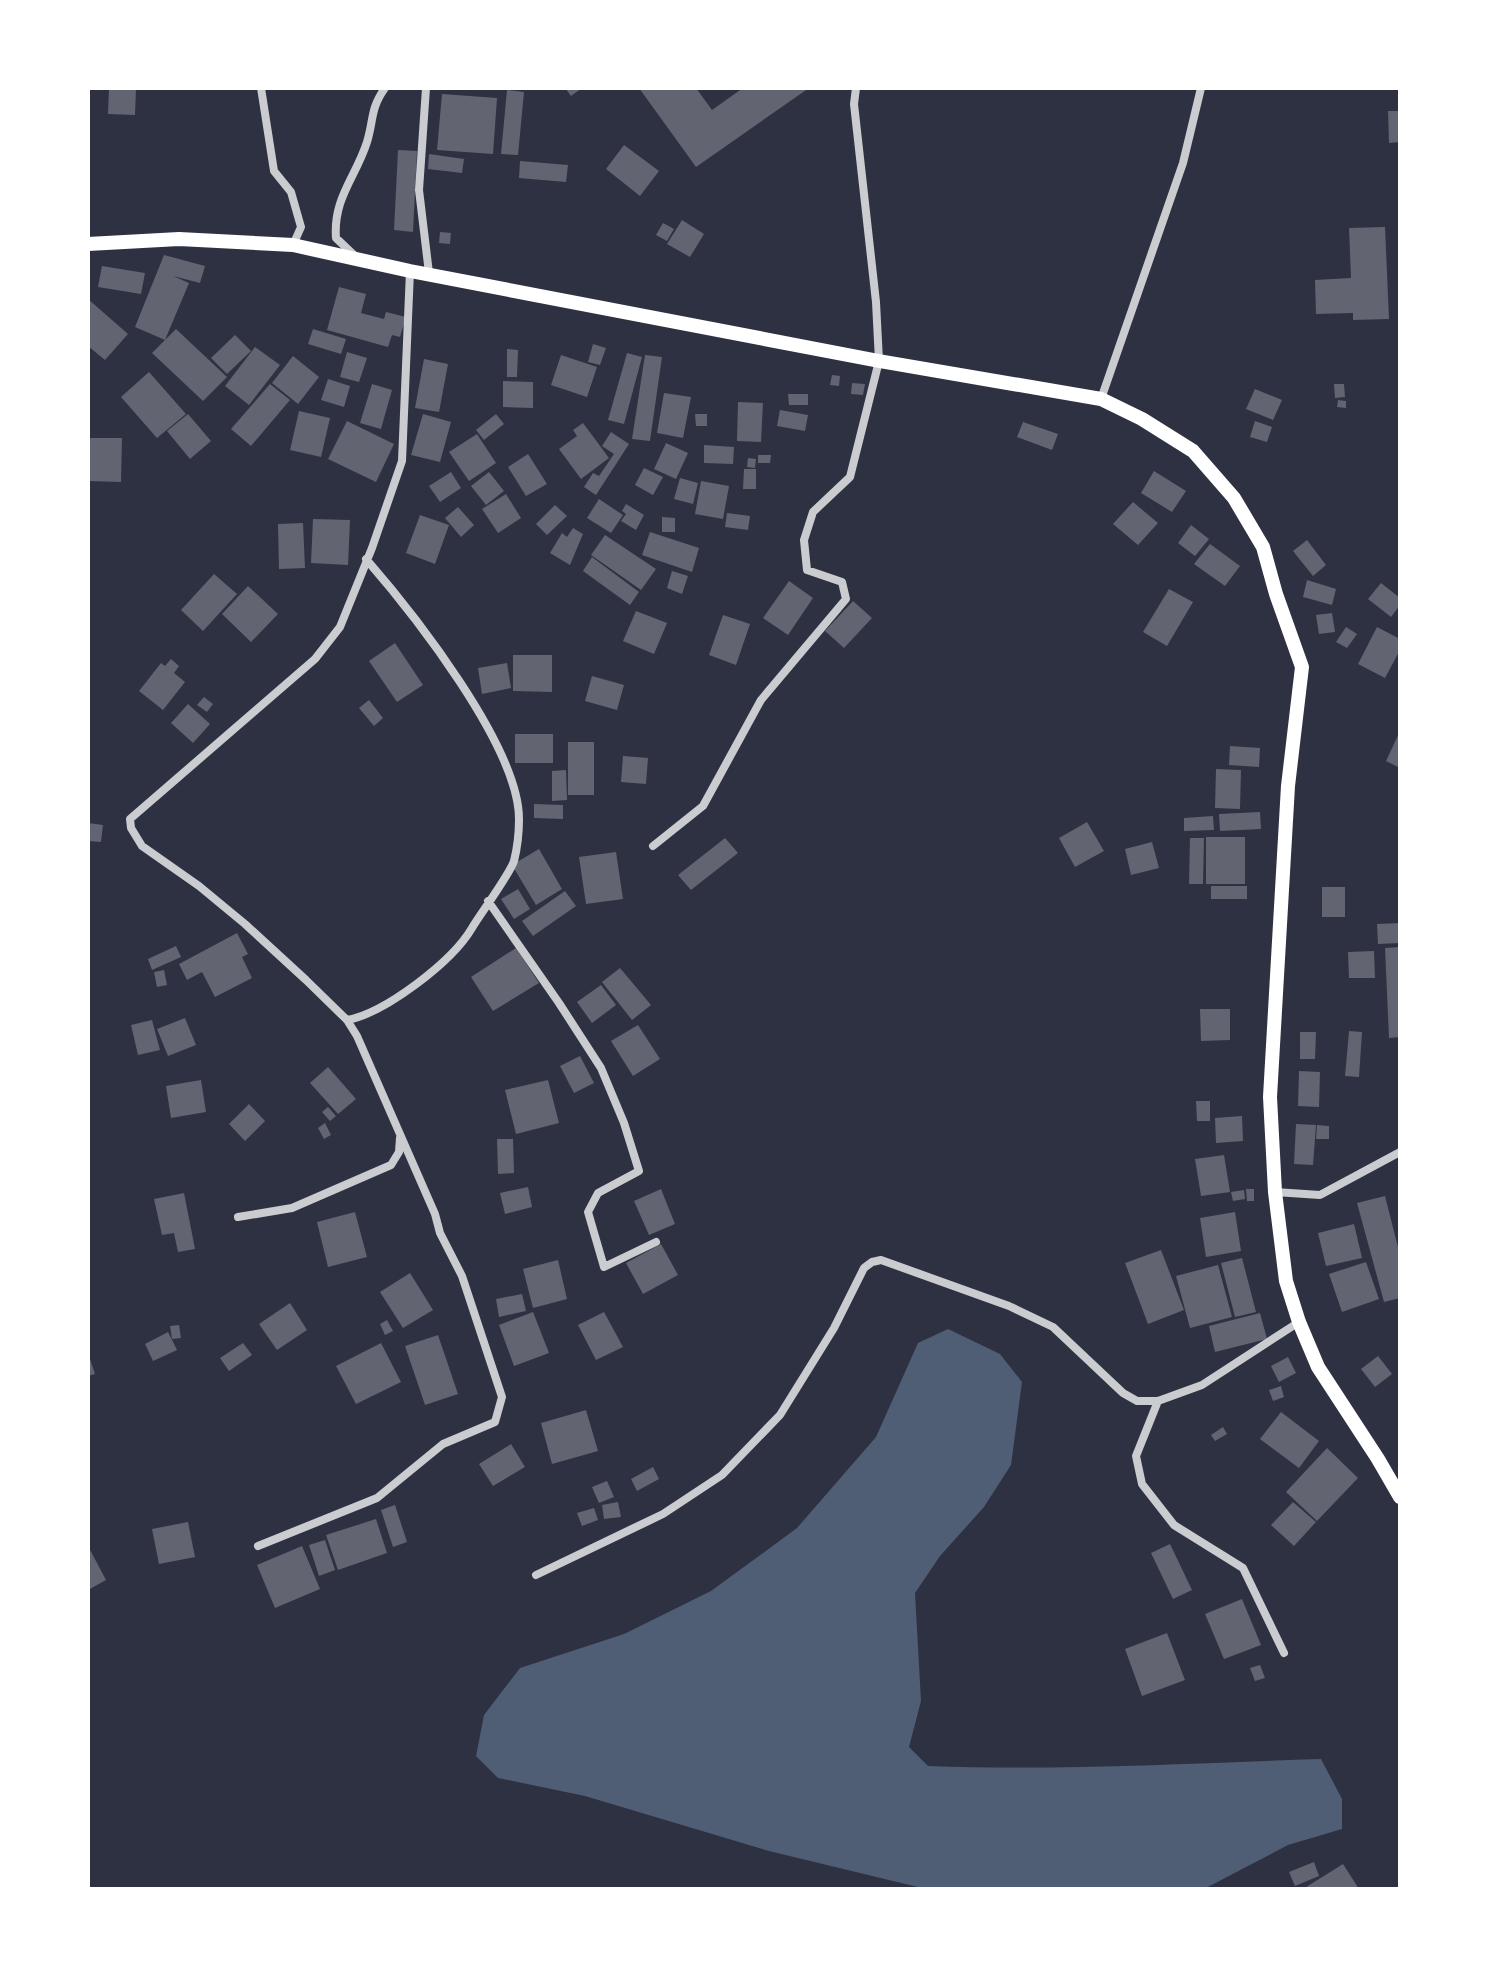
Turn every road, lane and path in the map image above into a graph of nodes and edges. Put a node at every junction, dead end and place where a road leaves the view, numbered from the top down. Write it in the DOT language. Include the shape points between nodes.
graph roads {
  1 [pos="261,88"];
  2 [pos="385,88"];
  3 [pos="426,88"];
  4 [pos="856,88"];
  5 [pos="1201,88"];
  6 [pos="88,244"];
  7 [pos="293,245"];
  8 [pos="357,257"];
  9 [pos="410,271"];
  10 [pos="429,273"];
  11 [pos="879,361"];
  12 [pos="1101,399"];
  13 [pos="366,559"];
  14 [pos="653,846"];
  15 [pos="488,901"];
  16 [pos="347,1020"];
  17 [pos="401,1137"];
  18 [pos="1400,1152"];
  19 [pos="1275,1192"];
  20 [pos="238,1217"];
  21 [pos="656,1242"];
  22 [pos="1299,1322"];
  23 [pos="1158,1401"];
  24 [pos="1400,1497"];
  25 [pos="258,1546"];
  26 [pos="536,1575"];
  27 [pos="1284,1653"];
  1 -- 7 [label="street" via="274,171 291,192 301,227"];
  2 -- 8 [label="street" via="374,103 367,143 335,220 336,238"];
  3 -- 10 [label="street" via="419,190"];
  4 -- 11 [label="street"];
  5 -- 12 [label="street" via="1183,163"];
  6 -- 7 [label="main road" via="179,239"];
  7 -- 8 [label="main road"];
  8 -- 9 [label="main road"];
  9 -- 10 [label="main road"];
  9 -- 13 [label="street" via="402,461"];
  10 -- 11 [label="main road"];
  11 -- 12 [label="main road"];
  11 -- 14 [label="street" via="850,477 813,512 804,540 807,570 842,582 846,599 761,700 703,806"];
  12 -- 19 [label="main road" via="1193,451 1234,498 1263,547 1302,667 1288,786 1270,1097"];
  13 -- 15 [label="street" via="447,663 477,709 511,779 519,817 513,863"];
  13 -- 16 [label="street" via="340,627 322,651 130,819 142,846 245,924"];
  15 -- 16 [label="street" via="466,939 434,972 361,1017"];
  15 -- 21 [label="street" via="601,1068 624,1123 639,1171 598,1193 588,1212 604,1267"];
  16 -- 17 [label="street"];
  17 -- 20 [label="street" via="391,1165 292,1208"];
  17 -- 25 [label="street" via="462,1276 502,1397 500,1409 495,1422 443,1444 377,1498"];
  18 -- 19 [label="street" via="1320,1195"];
  19 -- 22 [label="main road" via="1286,1281"];
  22 -- 23 [label="street" via="1202,1385"];
  22 -- 24 [label="main road" via="1318,1367"];
  23 -- 26 [label="street" via="1137,1401 1123,1393 1053,1327 1031,1316 881,1260 872,1262 780,1415 722,1475 663,1514"];
  23 -- 27 [label="street" via="1136,1456 1142,1484 1174,1525 1243,1568"];
}
